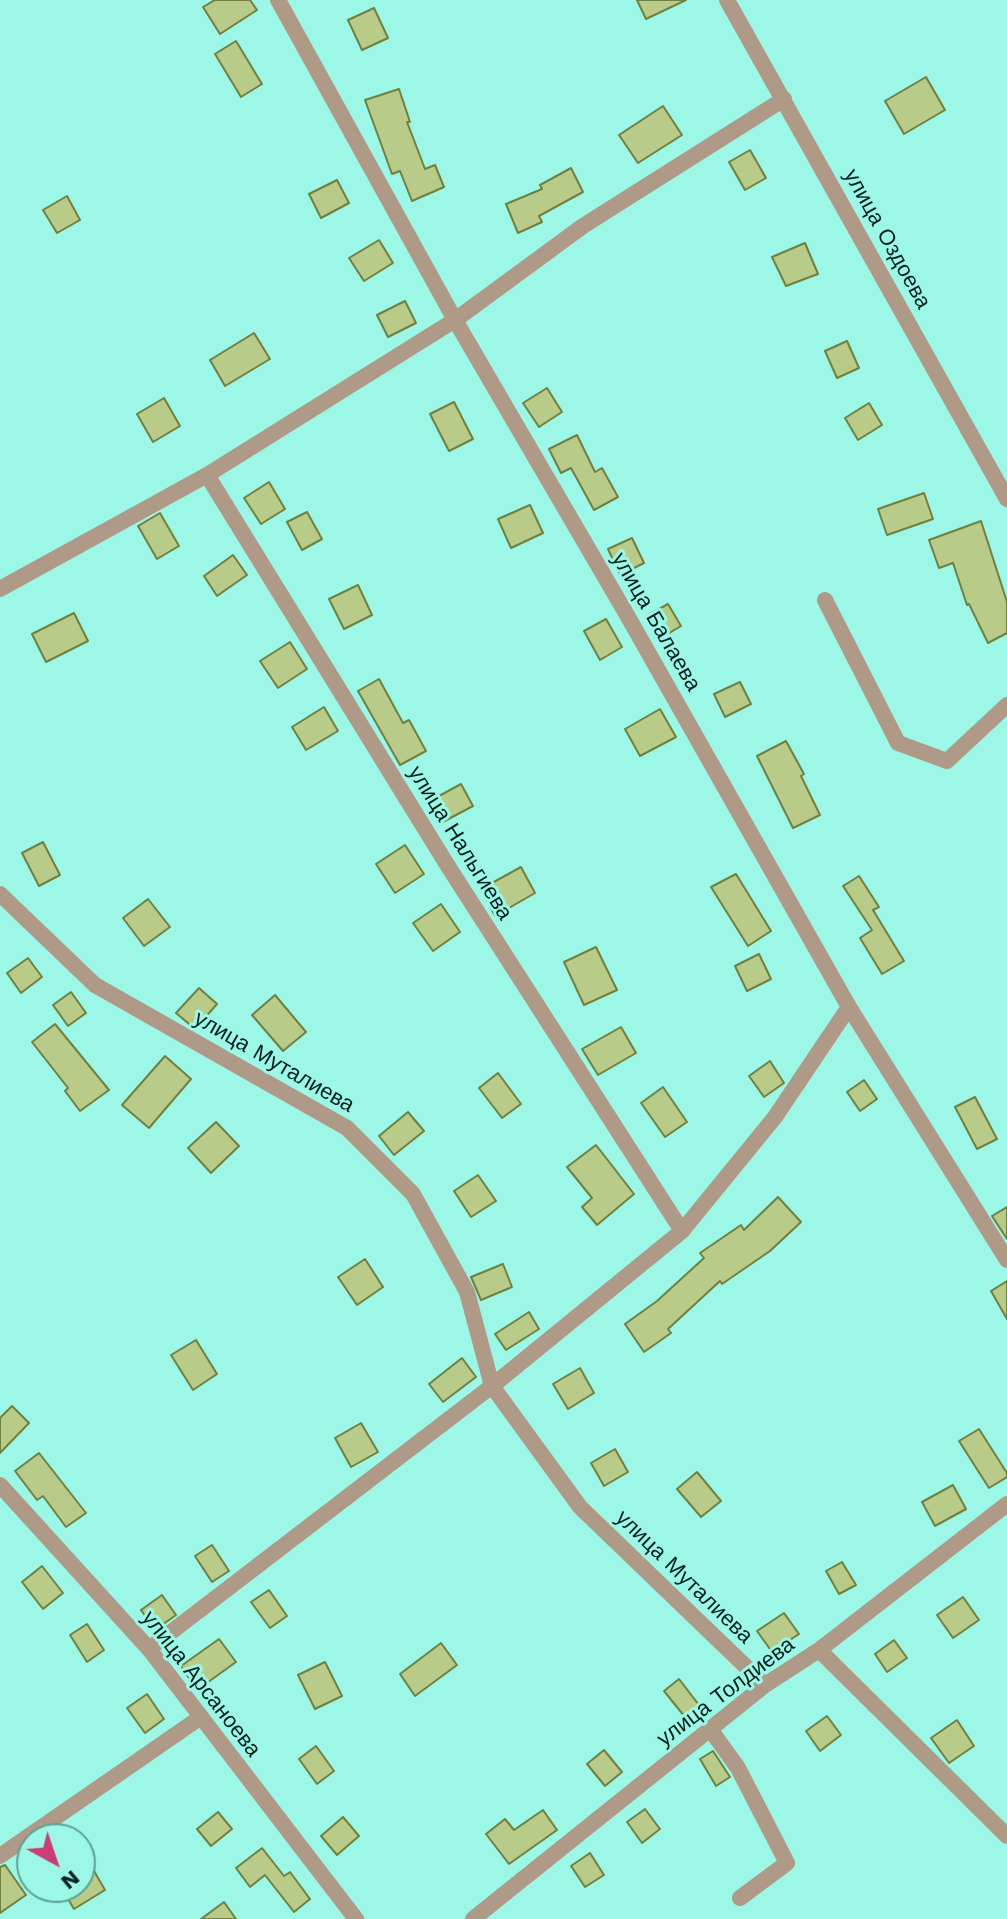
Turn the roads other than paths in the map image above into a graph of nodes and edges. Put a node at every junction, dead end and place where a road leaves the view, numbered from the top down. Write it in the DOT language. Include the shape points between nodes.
graph roads {
  1 [pos="278,0"];
  2 [pos="727,0"];
  3 [pos="784,99"];
  4 [pos="455,320"];
  5 [pos="207,475"];
  6 [pos="1007,499"];
  7 [pos="0,589"];
  8 [pos="825,600"];
  9 [pos="1007,705"];
  10 [pos="0,894"];
  11 [pos="849,1007"];
  12 [pos="682,1231"];
  13 [pos="1007,1260"];
  14 [pos="492,1386"];
  15 [pos="0,1485"];
  16 [pos="1007,1504"];
  17 [pos="149,1649"];
  18 [pos="819,1650"];
  19 [pos="765,1685"];
  20 [pos="201,1717"];
  21 [pos="710,1729"];
  22 [pos="1007,1836"];
  23 [pos="0,1856"];
  24 [pos="740,1898"];
  25 [pos="356,1919"];
  26 [pos="473,1919"];
  1 -- 4 [label="street, улица Балаева"];
  2 -- 3 [label="street, улица Оздоева"];
  3 -- 4 [label="street" via="583,226"];
  3 -- 6 [label="street, улица Оздоева"];
  4 -- 5 [label="street"];
  4 -- 11 [label="street, улица Балаева"];
  5 -- 7 [label="street"];
  5 -- 12 [label="street, улица Нальгиева" via="446,863"];
  8 -- 9 [label="street" via="898,743 947,761"];
  10 -- 14 [label="street, улица Муталиева" via="95,985 347,1128 413,1194 467,1292"];
  11 -- 12 [label="street" via="775,1117"];
  11 -- 13 [label="street, улица Балаева"];
  12 -- 14 [label="street"];
  14 -- 17 [label="street"];
  14 -- 19 [label="street, улица Муталиева" via="580,1507"];
  15 -- 17 [label="street, улица Арсаноева"];
  16 -- 18 [label="street, улица Толдиева"];
  17 -- 20 [label="street, улица Арсаноева"];
  18 -- 19 [label="street, улица Толдиева"];
  18 -- 22 [label="street"];
  19 -- 21 [label="street, улица Толдиева"];
  20 -- 23 [label="street"];
  20 -- 25 [label="street, улица Арсаноева"];
  21 -- 24 [label="street" via="738,1768 787,1863"];
  21 -- 26 [label="street, улица Толдиева"];
}
